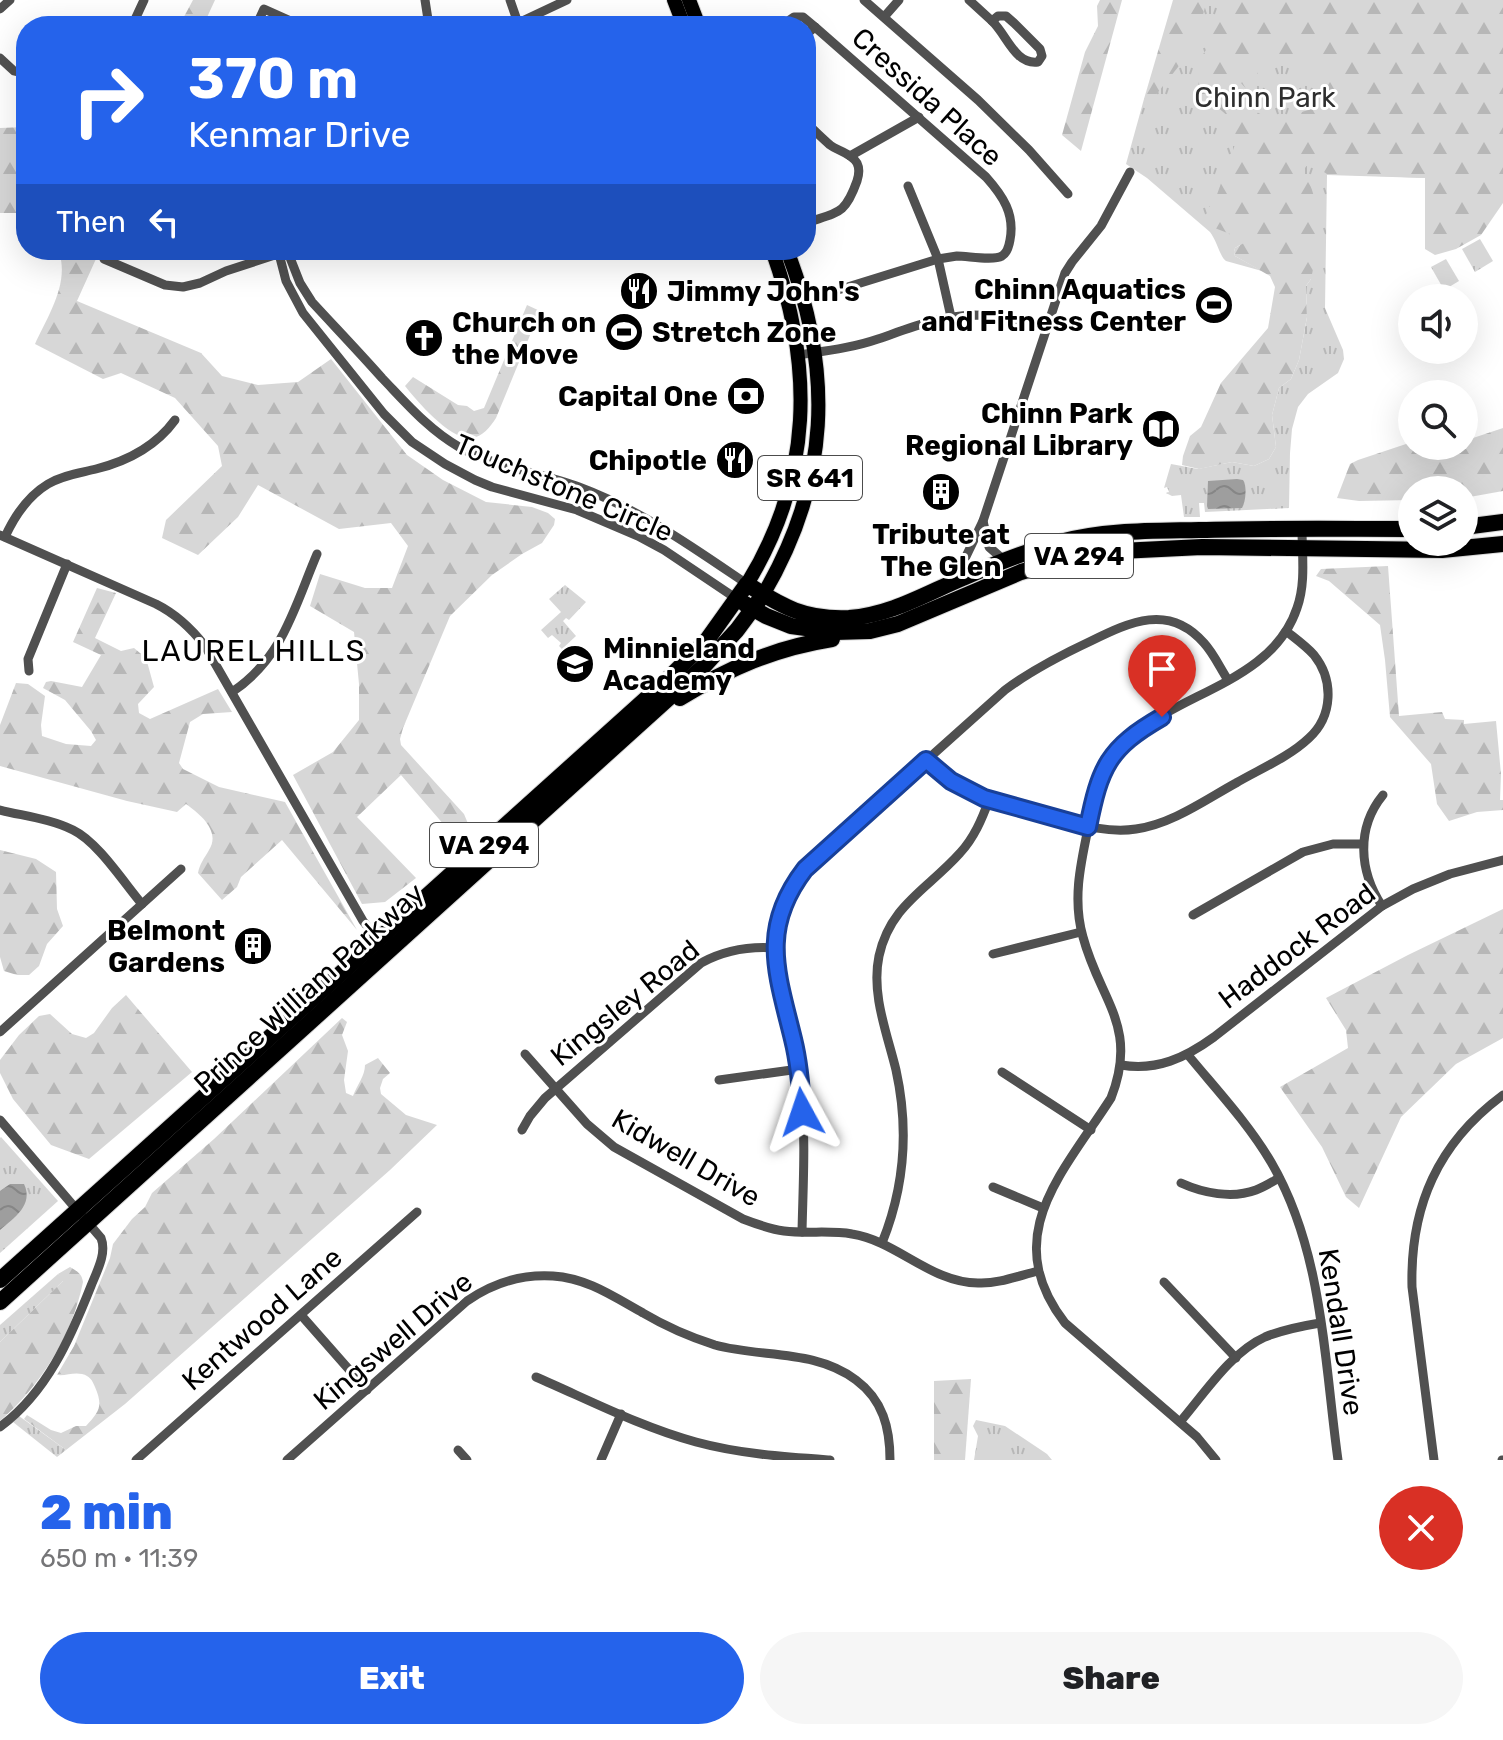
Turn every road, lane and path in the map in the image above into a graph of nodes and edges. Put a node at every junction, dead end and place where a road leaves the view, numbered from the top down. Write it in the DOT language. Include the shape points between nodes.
graph roads {
  1 [pos="10,0"];
  2 [pos="567,0"];
  3 [pos="864,0"];
  4 [pos="899,0"];
  5 [pos="969,0"];
  6 [pos="0,9"];
  7 [pos="261,16"];
  8 [pos="280,16"];
  9 [pos="535,16"];
  10 [pos="884,17"];
  11 [pos="992,21"];
  12 [pos="816,28"];
  13 [pos="0,58"];
  14 [pos="16,72"];
  15 [pos="919,117"];
  16 [pos="816,132"];
  17 [pos="850,156"];
  18 [pos="1130,172"];
  19 [pos="908,186"];
  20 [pos="1068,194"];
  21 [pos="816,220"];
  22 [pos="938,259"];
  23 [pos="106,260"];
  24 [pos="257,260"];
  25 [pos="284,260"];
  26 [pos="288,260"];
  27 [pos="775,260"];
  28 [pos="791,260"];
  29 [pos="825,294"];
  30 [pos="951,317"];
  31 [pos="1046,327"];
  32 [pos="816,353"];
  33 [pos="799,355"];
  34 [pos="175,420"];
  35 [pos="983,521"];
  36 [pos="1503,522"];
  37 [pos="1478,525"];
  38 [pos="1302,529"];
  39 [pos="1398,529"];
  40 [pos="2,536"];
  41 [pos="1503,544"];
  42 [pos="1302,547"];
  43 [pos="317,554"];
  44 [pos="1005,561"];
  45 [pos="67,564"];
  46 [pos="747,584"];
  47 [pos="948,585"];
  48 [pos="763,595"];
  49 [pos="737,599"];
  50 [pos="753,609"];
  51 [pos="870,631"];
  52 [pos="1286,631"];
  53 [pos="29,671"];
  54 [pos="1228,680"];
  55 [pos="232,692"];
  56 [pos="636,728"];
  57 [pos="926,760"];
  58 [pos="1383,795"];
  59 [pos="989,800"];
  60 [pos="0,810"];
  61 [pos="1088,827"];
  62 [pos="1363,844"];
  63 [pos="1503,860"];
  64 [pos="181,869"];
  65 [pos="142,904"];
  66 [pos="1382,906"];
  67 [pos="1193,915"];
  68 [pos="1081,932"];
  69 [pos="383,945"];
  70 [pos="775,948"];
  71 [pos="993,954"];
  72 [pos="2,1027"];
  73 [pos="525,1054"];
  74 [pos="1188,1055"];
  75 [pos="1121,1065"];
  76 [pos="799,1069"];
  77 [pos="1002,1072"];
  78 [pos="719,1080"];
  79 [pos="557,1088"];
  80 [pos="1503,1095"];
  81 [pos="1,1121"];
  82 [pos="522,1130"];
  83 [pos="1091,1130"];
  84 [pos="1279,1178"];
  85 [pos="1181,1183"];
  86 [pos="993,1187"];
  87 [pos="1043,1208"];
  88 [pos="417,1212"];
  89 [pos="83,1216"];
  90 [pos="802,1232"];
  91 [pos="882,1243"];
  92 [pos="1038,1271"];
  93 [pos="0,1280"];
  94 [pos="1164,1282"];
  95 [pos="0,1302"];
  96 [pos="301,1315"];
  97 [pos="1320,1323"];
  98 [pos="1236,1358"];
  99 [pos="536,1377"];
  100 [pos="367,1390"];
  101 [pos="621,1414"];
  102 [pos="1180,1422"];
  103 [pos="0,1427"];
  104 [pos="458,1450"];
  105 [pos="794,1459"];
  106 [pos="136,1460"];
  107 [pos="287,1460"];
  108 [pos="467,1460"];
  109 [pos="601,1460"];
  110 [pos="830,1460"];
  111 [pos="890,1460"];
  112 [pos="1216,1460"];
  113 [pos="1338,1460"];
  114 [pos="1434,1460"];
  1 -- 6 [label="street"];
  2 -- 9 [label="street"];
  3 -- 10 [label="street"];
  4 -- 10 [label="street"];
  5 -- 11 [label="street"];
  7 -- 8 [label="street" via="264,9"];
  10 -- 20 [label="street" via="986,108"];
  11 -- 11 [label="street" via="1025,61 1041,60 1040,49 1006,16"];
  12 -- 15 [label="street, Cressida Place"];
  13 -- 14 [label="street"];
  15 -- 17 [label="street"];
  15 -- 22 [label="street, Cressida Place" via="986,177 1004,199 1010,217 1010,240 1002,256"];
  16 -- 17 [label="street"];
  17 -- 21 [label="street" via="859,176 848,202"];
  18 -- 31 [label="street" via="1101,226 1065,273"];
  19 -- 22 [label="street"];
  22 -- 29 [label="street, Cressida Place"];
  22 -- 30 [label="street"];
  23 -- 24 [label="street" via="165,285 183,287"];
  25 -- 49 [label="street, Touchstone Circle" via="286,281 303,313 384,414 420,448 492,487 577,510 638,536"];
  26 -- 46 [label="street, Touchstone Circle" via="312,302 413,412 443,437 495,463 606,498"];
  27 -- 33 [label="main road, SR 641"];
  28 -- 32 [label="main road, SR 641"];
  30 -- 31 [label="street" via="1005,317"];
  30 -- 32 [label="street"];
  31 -- 35 [label="street"];
  32 -- 33 [label="street"];
  32 -- 48 [label="main road, SR 641" via="819,412 812,470 788,549"];
  33 -- 46 [label="main road, SR 641" via="800,419 792,476 766,552"];
  34 -- 40 [label="street" via="157,441 129,458 71,474 38,491"];
  35 -- 44 [label="street" via="989,547"];
  35 -- 47 [label="street"];
  36 -- 37 [label="highway"];
  38 -- 39 [label="highway, VA 294"];
  38 -- 42 [label="street"];
  38 -- 44 [label="highway, VA 294" via="1116,533 1058,542"];
  40 -- 45 [label="street"];
  41 -- 42 [label="highway, VA 294" via="1442,550"];
  42 -- 51 [label="highway, VA 294" via="1076,556"];
  42 -- 52 [label="street" via="1302,590"];
  43 -- 55 [label="street" via="275,651"];
  44 -- 47 [label="highway, VA 294"];
  45 -- 53 [label="street" via="28,659"];
  45 -- 55 [label="street" via="178,617 205,646"];
  46 -- 48 [label="highway, VA 294"];
  46 -- 49 [label="highway, Prince William Parkway / VA 294"];
  47 -- 48 [label="highway, VA 294" via="890,610 846,618 804,614"];
  48 -- 50 [label="highway, Prince William Parkway"];
  49 -- 50 [label="highway"];
  49 -- 69 [label="highway, Prince William Parkway / VA 294" via="673,675"];
  50 -- 51 [label="highway" via="799,628"];
  50 -- 56 [label="highway, Prince William Parkway" via="719,651"];
  51 -- 56 [label="highway, VA 294" via="776,650 739,665"];
  52 -- 54 [label="street" via="1259,661"];
  52 -- 61 [label="street" via="1314,655 1326,676 1327,708 1310,737 1179,815 1135,829"];
  54 -- 57 [label="street" via="1207,645 1183,627 1153,619 1131,622 1018,680"];
  54 -- 61 [label="street" via="1121,746 1099,779"];
  55 -- 69 [label="street" via="339,881"];
  56 -- 69 [label="highway, Prince William Parkway / VA 294"];
  57 -- 59 [label="street" via="951,781"];
  57 -- 70 [label="street" via="805,869 783,908"];
  58 -- 62 [label="street" via="1371,812"];
  59 -- 61 [label="street"];
  59 -- 91 [label="street" via="968,845 895,918 879,959 877,987 900,1093 904,1141 901,1182"];
  60 -- 65 [label="street" via="76,831"];
  61 -- 68 [label="street" via="1078,888"];
  62 -- 66 [label="street" via="1370,883"];
  62 -- 67 [label="street" via="1303,852"];
  63 -- 66 [label="street, Haddock Road" via="1450,874"];
  64 -- 65 [label="street"];
  65 -- 72 [label="street"];
  66 -- 74 [label="street, Haddock Road"];
  68 -- 71 [label="street"];
  68 -- 75 [label="street" via="1119,1027"];
  69 -- 89 [label="highway, Prince William Parkway / VA 294"];
  70 -- 76 [label="street"];
  70 -- 79 [label="street, Kingsley Road" via="736,949 701,963"];
  73 -- 79 [label="street, Kidwell Drive"];
  74 -- 75 [label="street, Haddock Road" via="1146,1067"];
  74 -- 84 [label="street, Kendall Drive" via="1253,1135"];
  75 -- 83 [label="street" via="1111,1098"];
  76 -- 78 [label="street"];
  76 -- 90 [label="street"];
  77 -- 83 [label="street"];
  79 -- 82 [label="street, Kingsley Road"];
  79 -- 90 [label="street, Kidwell Drive" via="587,1124 620,1151 743,1219"];
  80 -- 114 [label="street" via="1450,1147 1425,1194 1415,1232 1412,1287"];
  81 -- 89 [label="street"];
  83 -- 87 [label="street"];
  84 -- 85 [label="street" via="1256,1190 1226,1194"];
  84 -- 97 [label="street, Kendall Drive" via="1307,1246"];
  86 -- 87 [label="street"];
  87 -- 92 [label="street" via="1036,1236"];
  88 -- 96 [label="street, Kentwood Lane"];
  89 -- 93 [label="highway, Prince William Parkway / VA 294"];
  89 -- 95 [label="highway, Prince William Parkway / VA 294"];
  89 -- 103 [label="street" via="101,1238 103,1251 69,1340 45,1381"];
  90 -- 91 [label="street, Kidwell Drive" via="853,1234"];
  91 -- 92 [label="street, Kidwell Drive" via="967,1282 991,1283"];
  92 -- 102 [label="street" via="1065,1323"];
  94 -- 98 [label="street"];
  96 -- 100 [label="street"];
  96 -- 106 [label="street, Kentwood Lane"];
  97 -- 98 [label="street" via="1267,1337"];
  97 -- 113 [label="street, Kendall Drive"];
  98 -- 102 [label="street"];
  99 -- 101 [label="street"];
  100 -- 107 [label="street, Kingswell Drive"];
  100 -- 111 [label="street, Kingswell Drive" via="477,1294 514,1279 555,1276 600,1289 713,1344 821,1361 847,1373 881,1408"];
  101 -- 105 [label="street" via="699,1443"];
  101 -- 109 [label="street"];
  102 -- 112 [label="street"];
  104 -- 108 [label="street"];
  105 -- 110 [label="street"];
}
